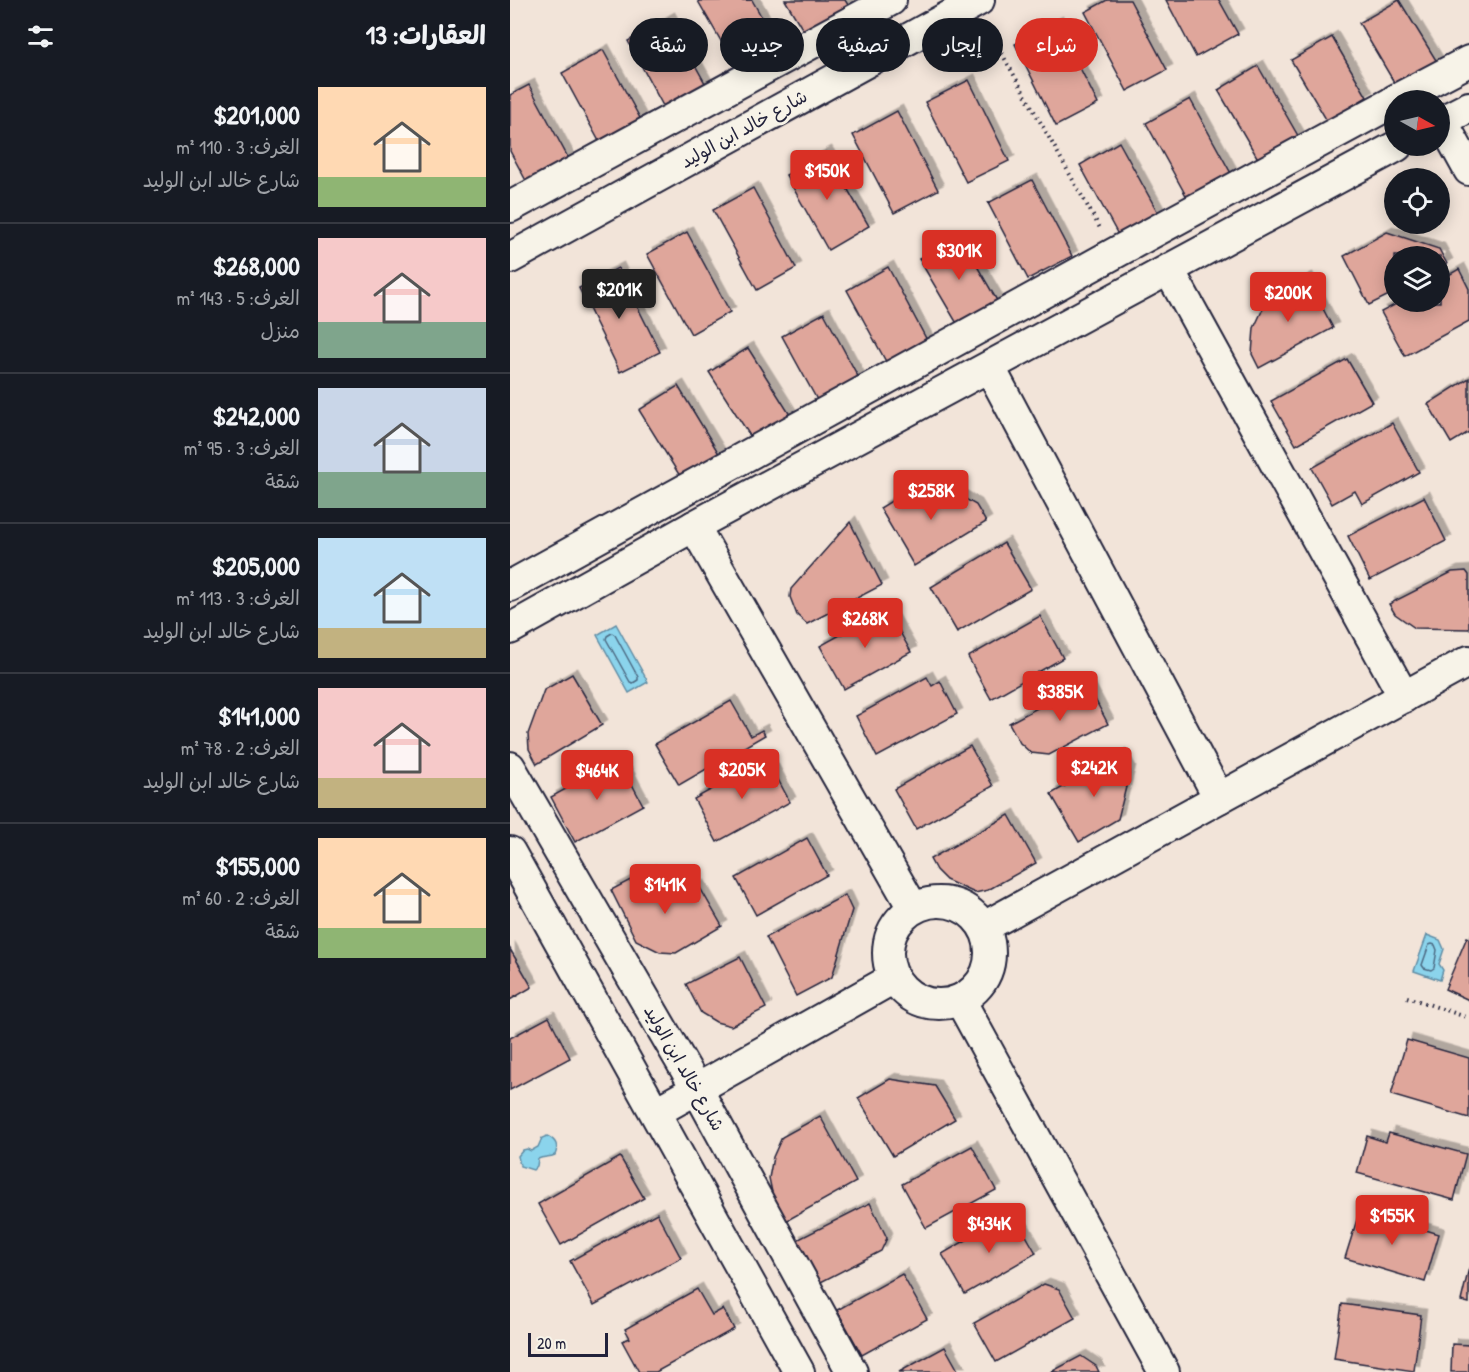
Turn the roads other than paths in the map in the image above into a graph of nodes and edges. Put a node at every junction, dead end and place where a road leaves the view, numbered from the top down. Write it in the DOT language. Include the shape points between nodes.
graph roads {
  1 [pos="891,0"];
  2 [pos="976,2"];
  3 [pos="942,9"];
  4 [pos="1469,61"];
  5 [pos="1415,90"];
  6 [pos="1469,106"];
  7 [pos="1384,107"];
  8 [pos="1450,117"];
  9 [pos="1450,137"];
  10 [pos="1384,153"];
  11 [pos="1469,170"];
  12 [pos="510,207"];
  13 [pos="510,258"];
  14 [pos="1169,270"];
  15 [pos="990,368"];
  16 [pos="694,526"];
  17 [pos="510,586"];
  18 [pos="510,629"];
  19 [pos="1469,661"];
  20 [pos="1404,697"];
  21 [pos="510,767"];
  22 [pos="1219,798"];
  23 [pos="510,852"];
  24 [pos="913,908"];
  25 [pos="984,927"];
  26 [pos="894,978"];
  27 [pos="960,1000"];
  28 [pos="697,1089"];
  29 [pos="656,1112"];
  30 [pos="799,1372"];
  31 [pos="852,1372"];
  32 [pos="1164,1372"];
  1 -- 12 [label="street"];
  2 -- 3 [label="street, شارع خالد ابن الوليد"];
  3 -- 13 [label="street, شارع خالد ابن الوليد"];
  4 -- 5 [label="street"];
  6 -- 8 [label="street"];
  7 -- 17 [label="street"];
  9 -- 11 [label="street"];
  10 -- 14 [label="street"];
  14 -- 15 [label="street"];
  14 -- 20 [label="street"];
  15 -- 16 [label="street"];
  15 -- 22 [label="street"];
  16 -- 18 [label="street"];
  16 -- 24 [label="street"];
  19 -- 20 [label="street"];
  20 -- 22 [label="street"];
  21 -- 28 [label="street, شارع خالد ابن الوليد"];
  22 -- 25 [label="street"];
  23 -- 29 [label="street"];
  24 -- 25 [label="street" via="928,902 960,905"];
  24 -- 26 [label="street" via="892,932 888,947"];
  25 -- 27 [label="street" via="990,943 985,976 975,990"];
  26 -- 27 [label="street" via="903,990 930,1004"];
  26 -- 28 [label="street"];
  27 -- 32 [label="street"];
  28 -- 29 [label="street"];
  28 -- 31 [label="street, شارع خالد ابن الوليد"];
  29 -- 30 [label="street"];
}
